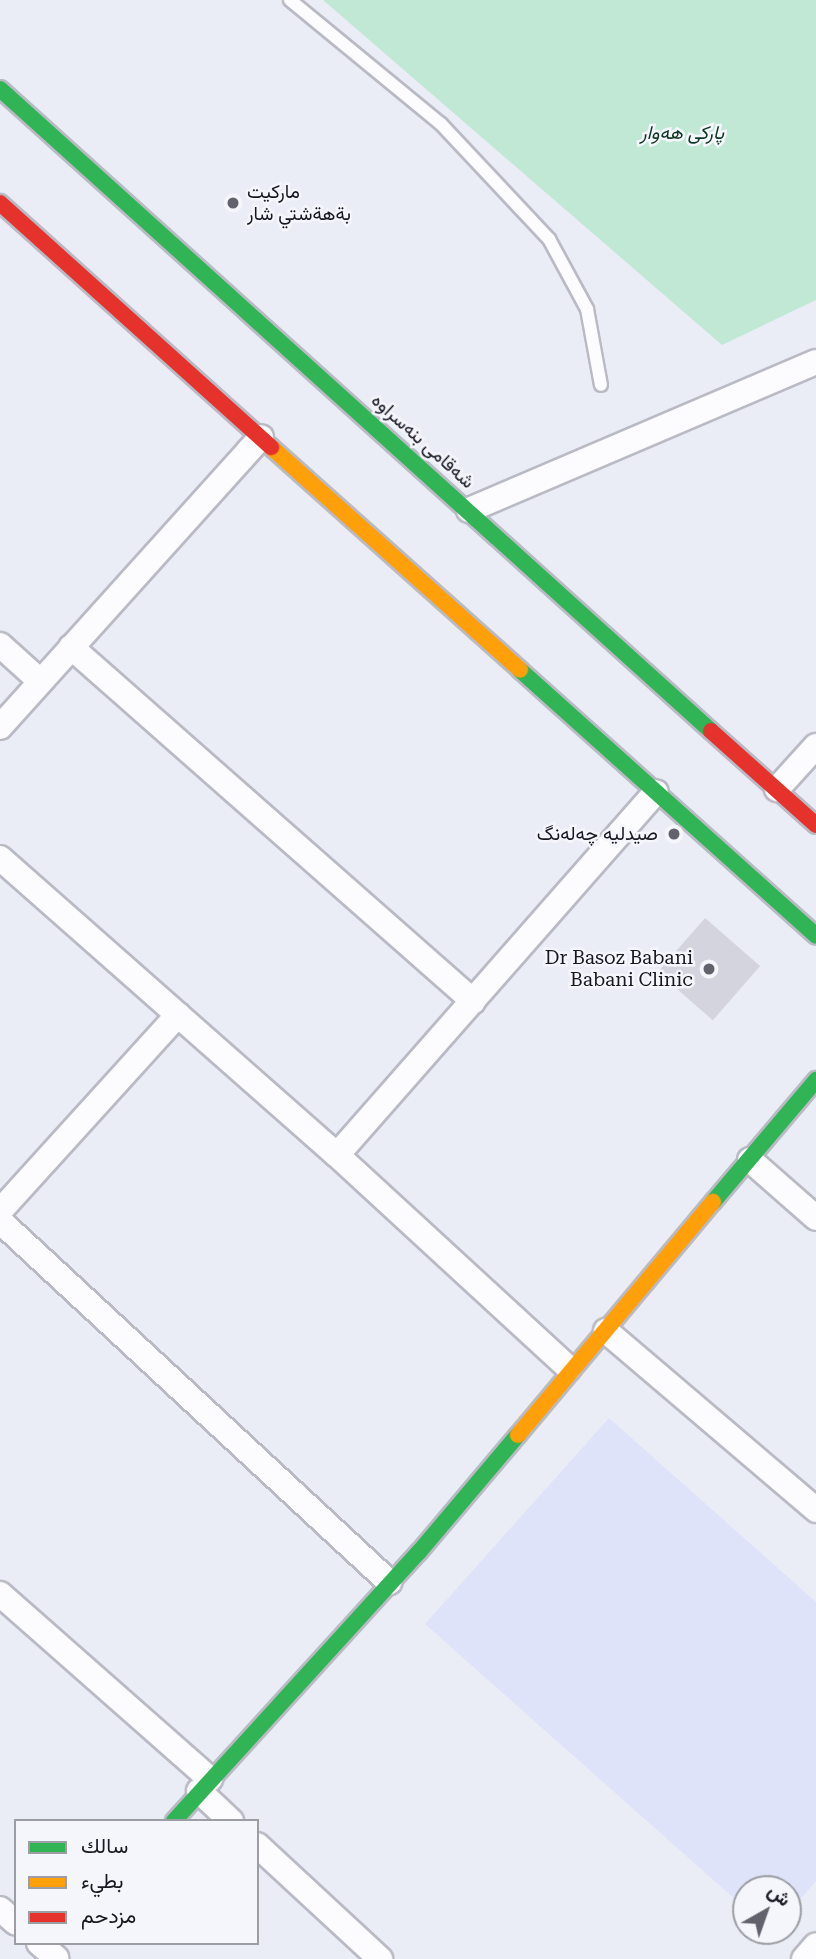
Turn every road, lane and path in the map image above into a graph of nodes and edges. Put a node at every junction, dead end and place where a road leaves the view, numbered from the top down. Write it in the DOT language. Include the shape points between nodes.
graph roads {
  1 [pos="290,0"];
  2 [pos="1,92"];
  3 [pos="0,203"];
  4 [pos="816,362"];
  5 [pos="601,385"];
  6 [pos="261,437"];
  7 [pos="469,510"];
  8 [pos="0,645"];
  9 [pos="71,647"];
  10 [pos="40,681"];
  11 [pos="0,727"];
  12 [pos="816,746"];
  13 [pos="777,789"];
  14 [pos="656,792"];
  15 [pos="816,825"];
  16 [pos="0,858"];
  17 [pos="816,936"];
  18 [pos="473,1001"];
  19 [pos="178,1014"];
  20 [pos="816,1080"];
  21 [pos="337,1155"];
  22 [pos="750,1160"];
  23 [pos="0,1211"];
  24 [pos="816,1218"];
  25 [pos="0,1221"];
  26 [pos="606,1331"];
  27 [pos="569,1368"];
  28 [pos="816,1510"];
  29 [pos="389,1582"];
  30 [pos="0,1594"];
  31 [pos="205,1785"];
  32 [pos="176,1819"];
  33 [pos="230,1819"];
  34 [pos="259,1847"];
  35 [pos="0,1909"];
  36 [pos="14,1921"];
  37 [pos="816,1945"];
  38 [pos="380,1959"];
  39 [pos="804,1959"];
  1 -- 5 [label="lane" via="441,124 549,239 587,309"];
  2 -- 7 [label="main road, شەقامی بنەسراوە"];
  3 -- 6 [label="main road"];
  4 -- 7 [label="street"];
  6 -- 9 [label="street"];
  6 -- 14 [label="main road"];
  7 -- 13 [label="main road, شەقامی بنەسراوە"];
  8 -- 10 [label="street"];
  9 -- 10 [label="street"];
  9 -- 18 [label="street"];
  10 -- 11 [label="street"];
  12 -- 13 [label="street"];
  13 -- 15 [label="main road, شەقامی بنەسراوە"];
  14 -- 17 [label="main road"];
  14 -- 18 [label="street"];
  16 -- 19 [label="street"];
  18 -- 21 [label="street"];
  19 -- 21 [label="street"];
  19 -- 23 [label="street"];
  20 -- 22 [label="main road"];
  21 -- 27 [label="street"];
  22 -- 24 [label="street"];
  22 -- 26 [label="main road"];
  25 -- 29 [label="street"];
  26 -- 27 [label="main road"];
  26 -- 28 [label="street"];
  27 -- 29 [label="main road" via="419,1552"];
  29 -- 31 [label="main road"];
  30 -- 31 [label="street"];
  31 -- 32 [label="main road"];
  31 -- 33 [label="street"];
  34 -- 38 [label="street"];
  35 -- 36 [label="street"];
  37 -- 39 [label="street"];
}
